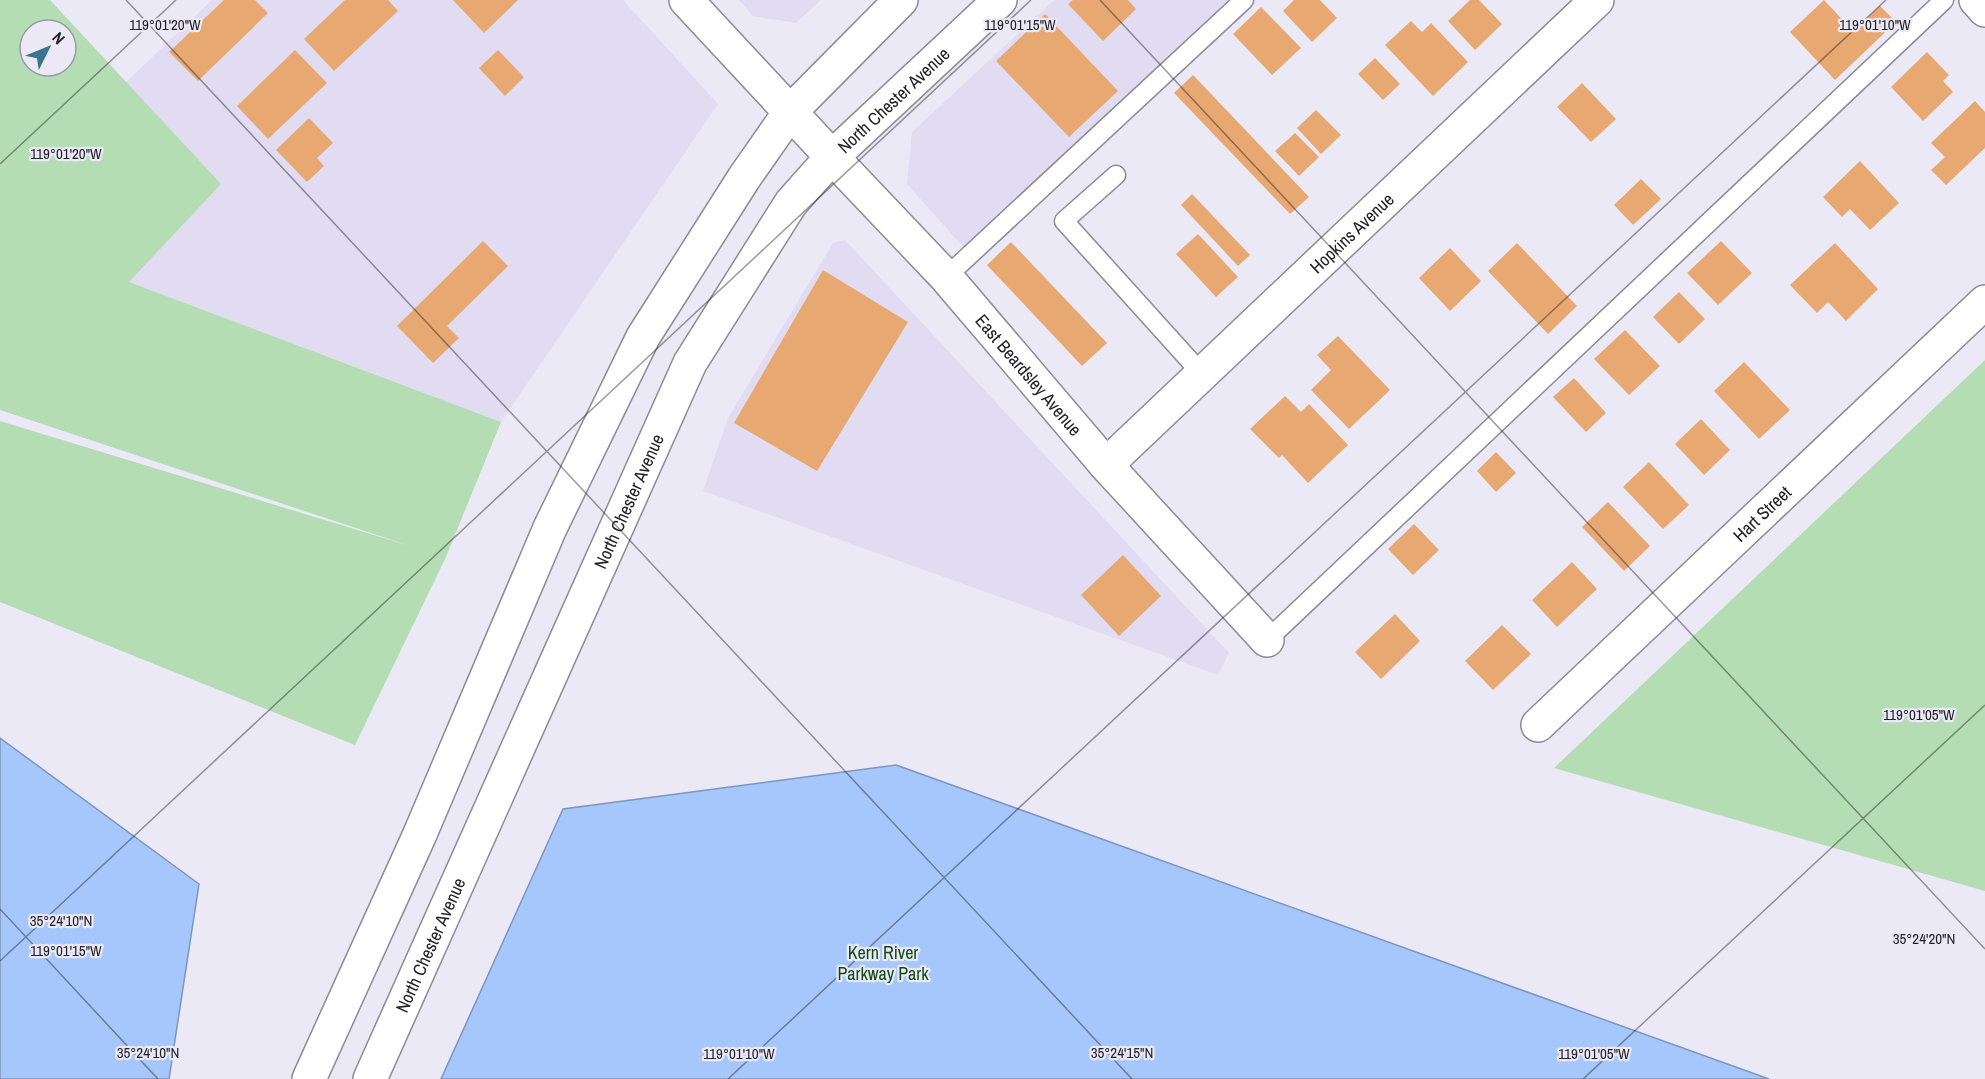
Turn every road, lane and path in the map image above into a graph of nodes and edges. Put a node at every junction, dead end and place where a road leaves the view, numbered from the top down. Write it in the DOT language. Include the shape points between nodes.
graph roads {
  1 [pos="686,0"];
  2 [pos="901,0"];
  3 [pos="1000,0"];
  4 [pos="1244,0"];
  5 [pos="1597,0"];
  6 [pos="1944,0"];
  7 [pos="1976,0"];
  8 [pos="1985,10"];
  9 [pos="790,112"];
  10 [pos="832,158"];
  11 [pos="1116,175"];
  12 [pos="946,277"];
  13 [pos="1985,302"];
  14 [pos="1202,374"];
  15 [pos="1106,465"];
  16 [pos="1267,640"];
  17 [pos="1538,725"];
  18 [pos="309,1079"];
  19 [pos="370,1079"];
  1 -- 9 [label="main road, East Beardsley Avenue"];
  2 -- 9 [label="main road"];
  3 -- 10 [label="main road, North Chester Avenue"];
  4 -- 12 [label="lane"];
  5 -- 14 [label="main road, Hopkins Avenue"];
  6 -- 16 [label="lane"];
  7 -- 8 [label="main road"];
  9 -- 10 [label="main road, East Beardsley Avenue"];
  9 -- 18 [label="main road" via="638,348 550,528 420,834"];
  10 -- 12 [label="main road, East Beardsley Avenue"];
  10 -- 19 [label="main road, North Chester Avenue" via="791,203 690,363"];
  11 -- 14 [label="lane" via="1064,221"];
  12 -- 15 [label="main road, East Beardsley Avenue"];
  13 -- 17 [label="main road, Hart Street"];
  14 -- 15 [label="main road, Hopkins Avenue"];
  15 -- 16 [label="main road, East Beardsley Avenue"];
}
